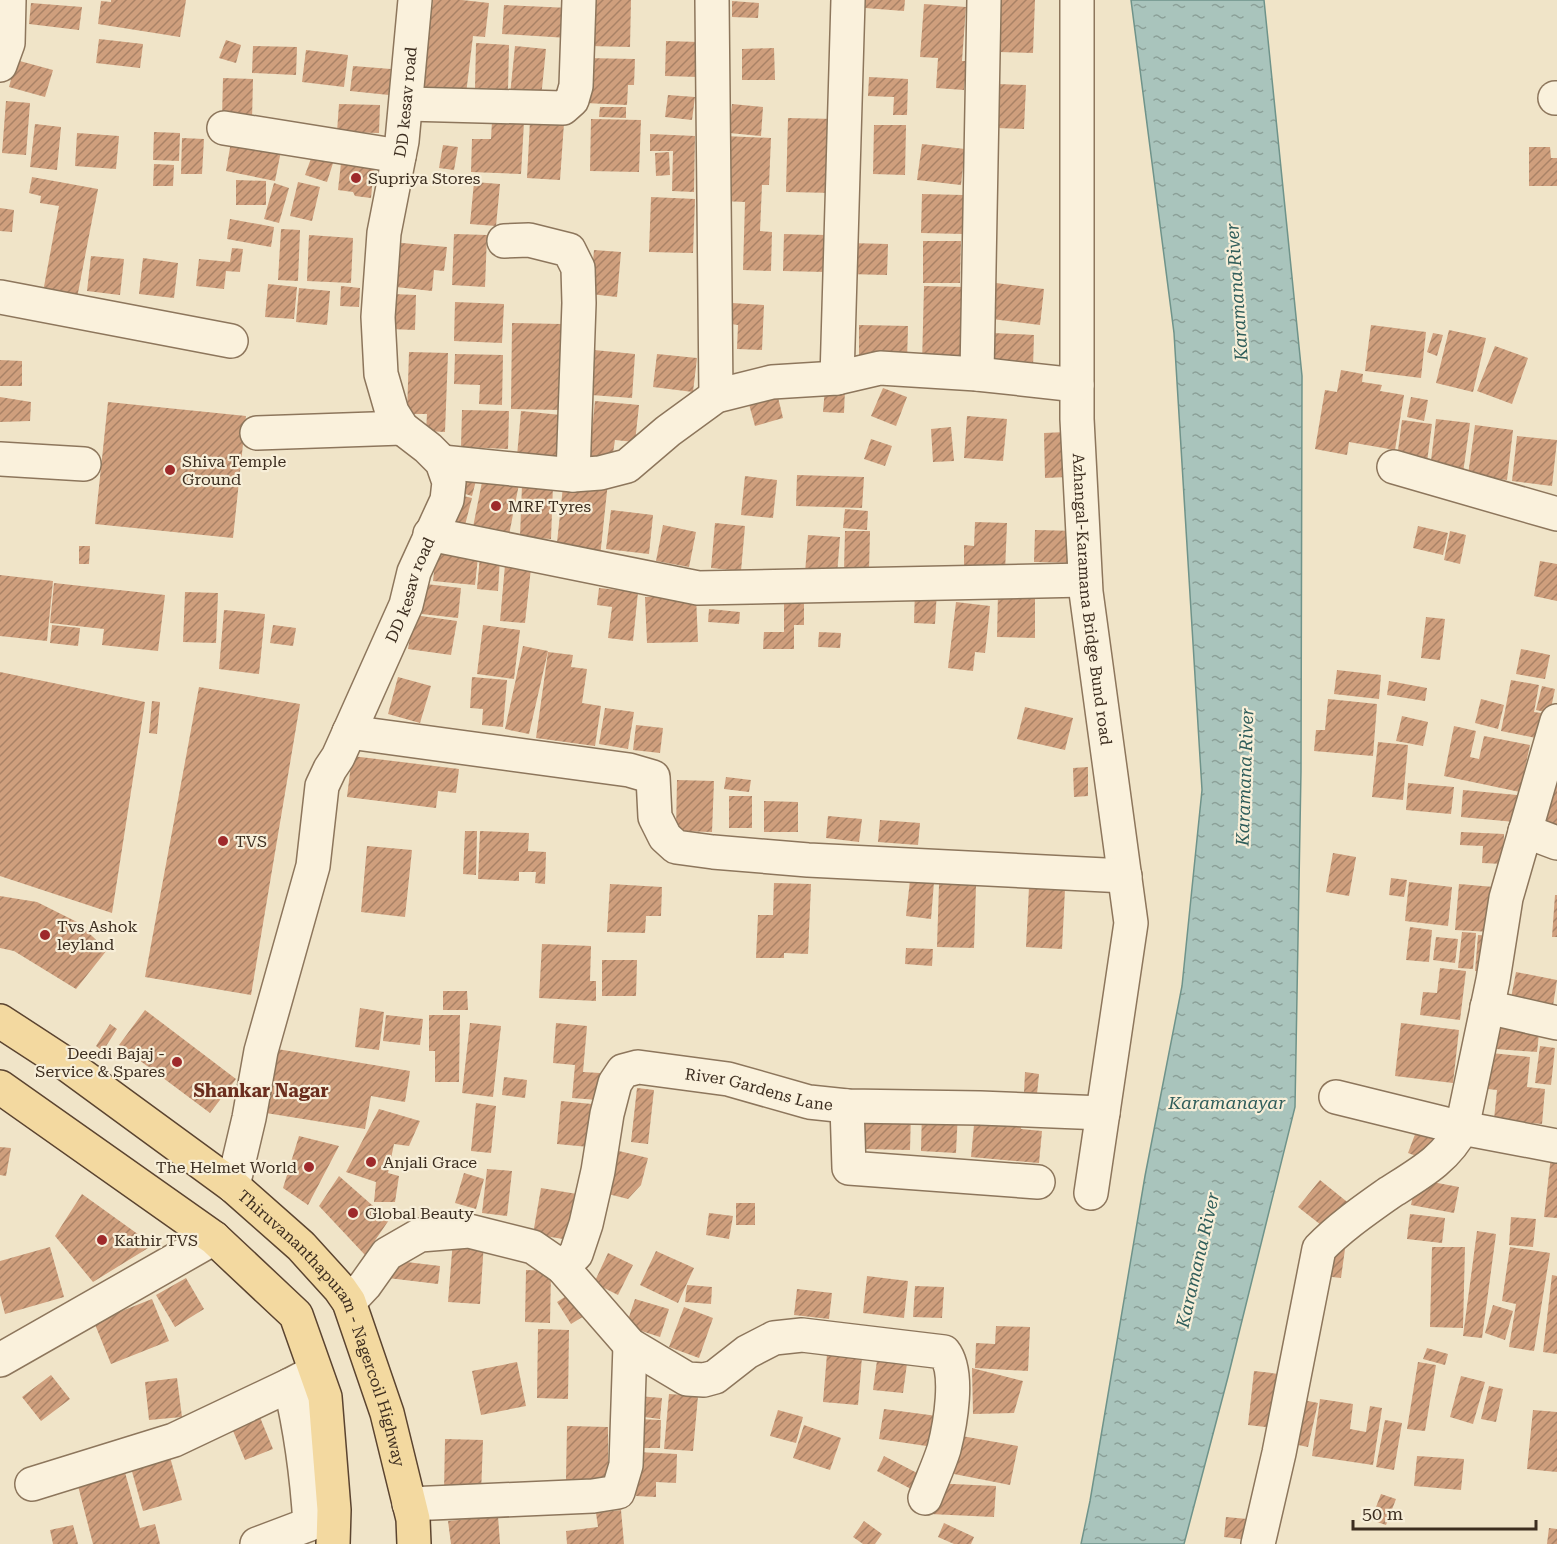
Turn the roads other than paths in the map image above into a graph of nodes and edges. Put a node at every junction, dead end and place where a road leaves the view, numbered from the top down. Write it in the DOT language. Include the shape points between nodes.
graph roads {
  1 [pos="9,0"];
  2 [pos="415,0"];
  3 [pos="579,0"];
  4 [pos="712,0"];
  5 [pos="848,0"];
  6 [pos="984,0"];
  7 [pos="1077,0"];
  8 [pos="0,64"];
  9 [pos="407,104"];
  10 [pos="224,128"];
  11 [pos="399,156"];
  12 [pos="504,242"];
  13 [pos="0,297"];
  14 [pos="231,341"];
  15 [pos="977,374"];
  16 [pos="837,378"];
  17 [pos="1077,385"];
  18 [pos="716,396"];
  19 [pos="402,428"];
  20 [pos="257,433"];
  21 [pos="0,459"];
  22 [pos="442,462"];
  23 [pos="84,464"];
  24 [pos="1394,467"];
  25 [pos="573,475"];
  26 [pos="1557,514"];
  27 [pos="430,534"];
  28 [pos="1085,580"];
  29 [pos="1557,721"];
  30 [pos="349,732"];
  31 [pos="1525,831"];
  32 [pos="1557,843"];
  33 [pos="1125,876"];
  34 [pos="1487,1007"];
  35 [pos="0,1020"];
  36 [pos="1557,1023"];
  37 [pos="0,1087"];
  38 [pos="1336,1097"];
  39 [pos="847,1106"];
  40 [pos="1103,1113"];
  41 [pos="1462,1128"];
  42 [pos="1557,1146"];
  43 [pos="1038,1182"];
  44 [pos="233,1186"];
  45 [pos="1091,1193"];
  46 [pos="214,1238"];
  47 [pos="562,1267"];
  48 [pos="349,1302"];
  49 [pos="630,1345"];
  50 [pos="0,1360"];
  51 [pos="303,1378"];
  52 [pos="32,1484"];
  53 [pos="925,1498"];
  54 [pos="409,1504"];
  55 [pos="257,1544"];
  56 [pos="333,1544"];
  57 [pos="414,1544"];
  58 [pos="1258,1544"];
  1 -- 8 [label="street" via="8,43"];
  2 -- 9 [label="street, DD kesav road"];
  3 -- 9 [label="street" via="576,86 572,100 563,108"];
  4 -- 18 [label="street"];
  5 -- 16 [label="street"];
  6 -- 15 [label="street"];
  7 -- 17 [label="street, Azhangal-Karamana Bridge Bund road"];
  9 -- 11 [label="street, DD kesav road"];
  10 -- 11 [label="street"];
  11 -- 19 [label="street, DD kesav road" via="384,233 378,317 381,374 392,412"];
  12 -- 25 [label="street" via="529,240 569,250 578,268"];
  13 -- 14 [label="street"];
  15 -- 16 [label="street" via="880,368"];
  15 -- 17 [label="street"];
  16 -- 18 [label="street" via="772,381"];
  17 -- 28 [label="street, Azhangal-Karamana Bridge Bund road"];
  18 -- 25 [label="street" via="627,466"];
  19 -- 20 [label="street"];
  19 -- 22 [label="street, DD kesav road"];
  21 -- 23 [label="street"];
  22 -- 25 [label="street"];
  22 -- 27 [label="street, DD kesav road" via="449,482 447,500"];
  24 -- 26 [label="street"];
  27 -- 28 [label="street" via="698,588"];
  27 -- 30 [label="street, DD kesav road" via="406,604"];
  28 -- 33 [label="street, Azhangal-Karamana Bridge Bund road"];
  29 -- 31 [label="street"];
  30 -- 33 [label="street" via="629,770 653,777 656,817 665,837 676,847 808,860"];
  30 -- 44 [label="street, DD kesav road" via="322,786 313,866 261,1051"];
  31 -- 32 [label="street"];
  31 -- 34 [label="street" via="1506,898"];
  33 -- 40 [label="street, Azhangal-Karamana Bridge Bund road" via="1131,923"];
  34 -- 36 [label="street"];
  34 -- 41 [label="street"];
  35 -- 44 [label="main road, Thiruvananthapuram - Nagercoil Highway"];
  37 -- 46 [label="main road, Thiruvananthapuram - Nagercoil Highway"];
  38 -- 41 [label="street"];
  39 -- 40 [label="street, River Gardens Lane"];
  39 -- 43 [label="street" via="849,1168"];
  39 -- 47 [label="street, River Gardens Lane" via="809,1102 728,1079 638,1068 623,1071 615,1083 607,1114 586,1224 576,1254"];
  40 -- 45 [label="street, Azhangal-Karamana Bridge Bund road"];
  41 -- 42 [label="street"];
  41 -- 58 [label="street" via="1454,1144 1434,1163 1373,1204 1319,1249"];
  44 -- 48 [label="main road, Thiruvananthapuram - Nagercoil Highway" via="302,1246"];
  46 -- 50 [label="street"];
  46 -- 51 [label="main road, Thiruvananthapuram - Nagercoil Highway" via="296,1314"];
  47 -- 48 [label="street" via="533,1247 469,1231 420,1235 387,1254"];
  47 -- 49 [label="street"];
  48 -- 54 [label="main road, Thiruvananthapuram - Nagercoil Highway" via="387,1413"];
  49 -- 53 [label="street" via="687,1379 704,1380 715,1377 747,1352 774,1338 802,1335 944,1352 950,1359 952,1376 950,1415 943,1450"];
  49 -- 54 [label="street" via="626,1465 618,1492"];
  51 -- 52 [label="street" via="174,1440"];
  51 -- 55 [label="street" via="301,1432 310,1524"];
  51 -- 56 [label="main road, Thiruvananthapuram - Nagercoil Highway" via="325,1397"];
  54 -- 57 [label="main road, Thiruvananthapuram - Nagercoil Highway"];
}
